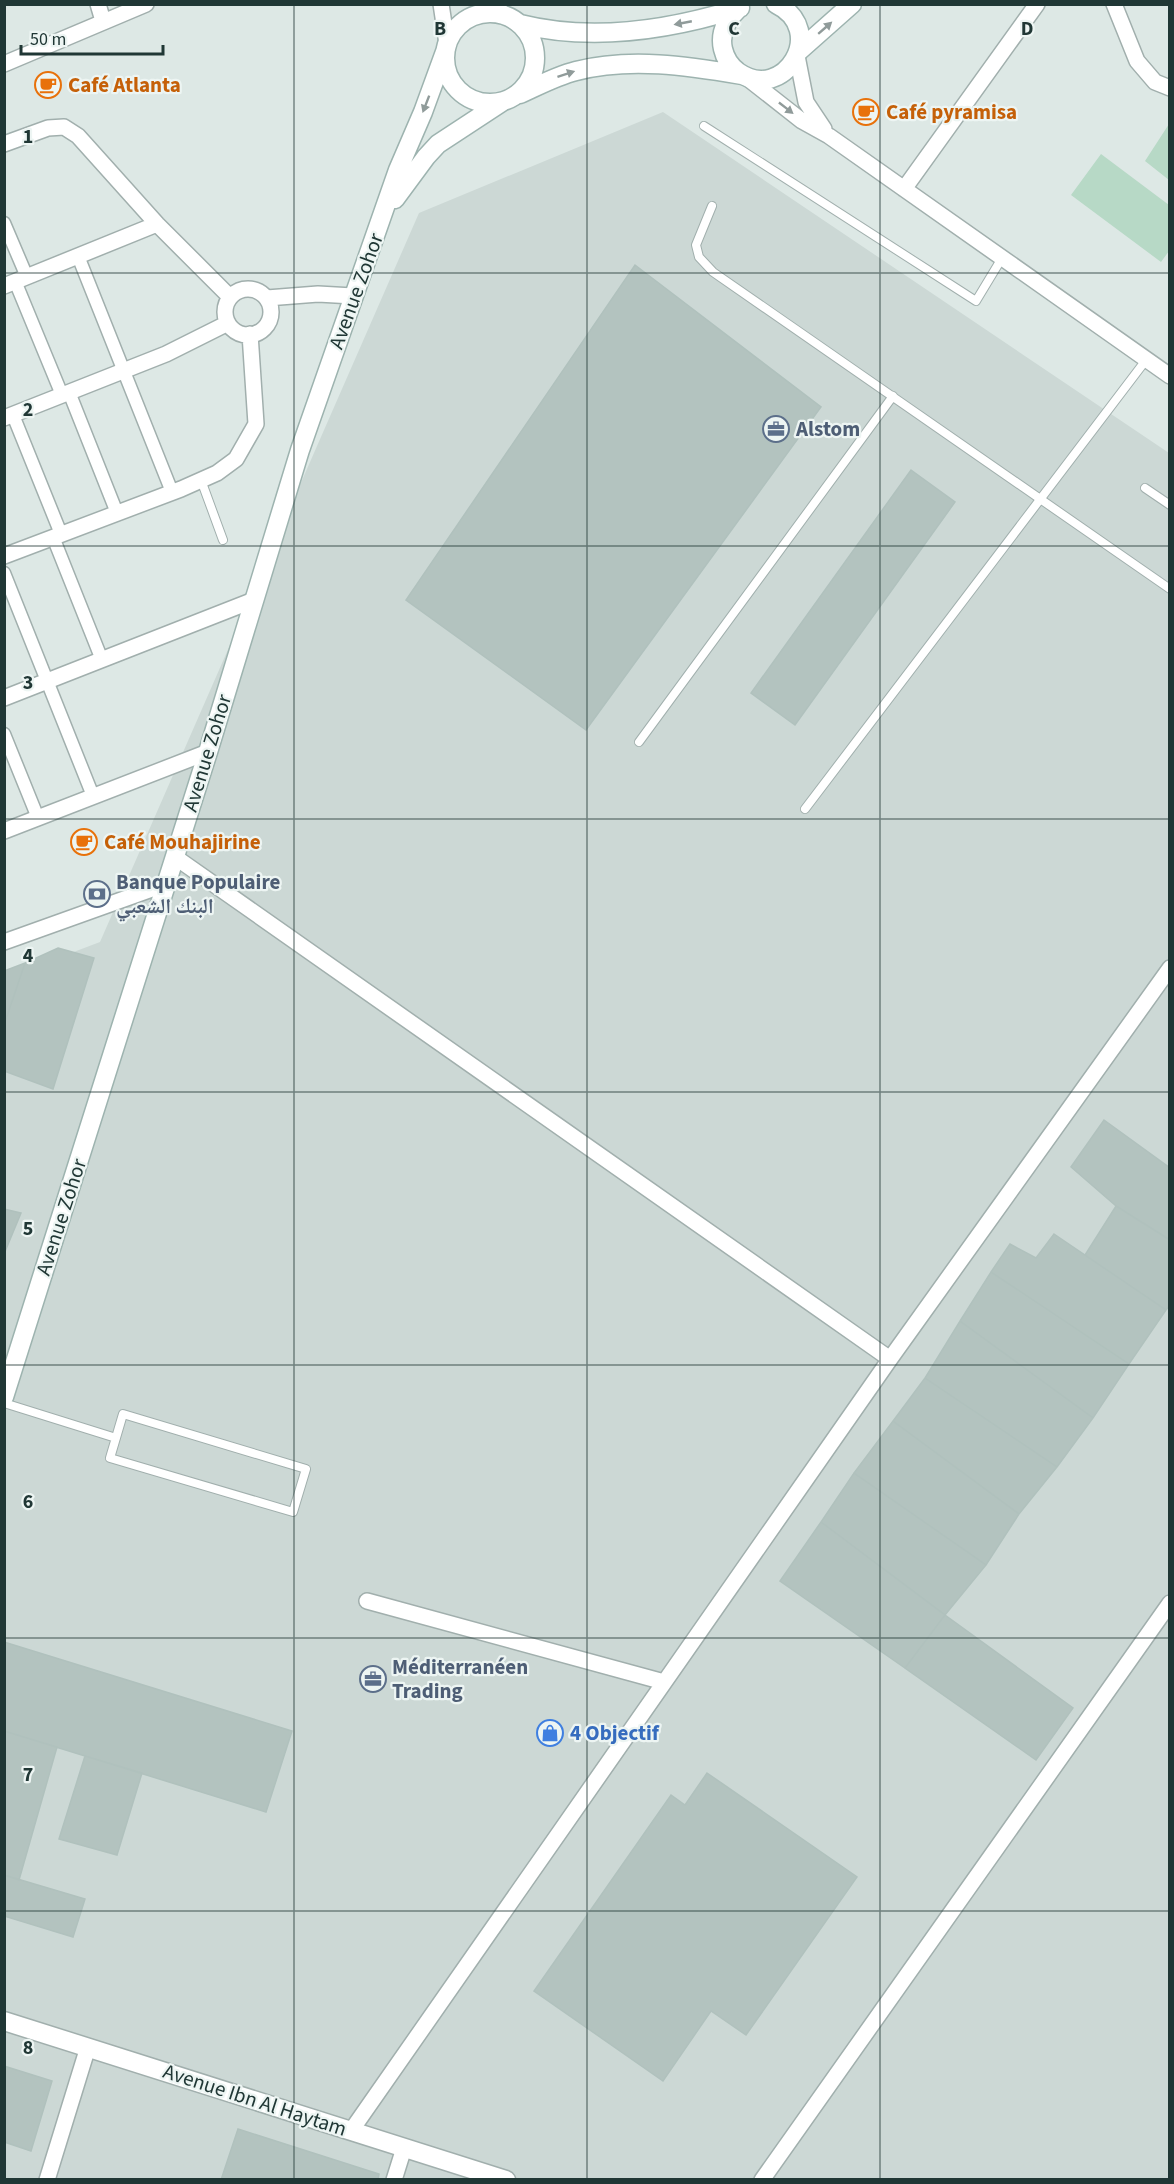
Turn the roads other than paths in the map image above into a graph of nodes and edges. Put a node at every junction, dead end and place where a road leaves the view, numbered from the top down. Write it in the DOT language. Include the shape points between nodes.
graph roads {
  1 [pos="98,4"];
  2 [pos="146,4"];
  3 [pos="441,4"];
  4 [pos="776,4"];
  5 [pos="852,4"];
  6 [pos="1037,4"];
  7 [pos="1114,4"];
  8 [pos="743,6"];
  9 [pos="506,15"];
  10 [pos="103,21"];
  11 [pos="446,46"];
  12 [pos="798,53"];
  13 [pos="4,64"];
  14 [pos="744,75"];
  15 [pos="1170,88"];
  16 [pos="508,99"];
  17 [pos="704,126"];
  18 [pos="829,136"];
  19 [pos="4,144"];
  20 [pos="904,189"];
  21 [pos="712,206"];
  22 [pos="383,215"];
  23 [pos="4,223"];
  24 [pos="157,224"];
  25 [pos="78,256"];
  26 [pos="1002,258"];
  27 [pos="15,281"];
  28 [pos="353,296"];
  29 [pos="230,297"];
  30 [pos="267,298"];
  31 [pos="228,323"];
  32 [pos="250,334"];
  33 [pos="1146,360"];
  34 [pos="124,371"];
  35 [pos="1170,376"];
  36 [pos="65,394"];
  37 [pos="893,396"];
  38 [pos="9,416"];
  39 [pos="201,480"];
  40 [pos="1145,488"];
  41 [pos="172,492"];
  42 [pos="1041,499"];
  43 [pos="1170,505"];
  44 [pos="117,513"];
  45 [pos="57,536"];
  46 [pos="223,540"];
  47 [pos="6,553"];
  48 [pos="4,573"];
  49 [pos="1170,589"];
  50 [pos="255,600"];
  51 [pos="102,660"];
  52 [pos="47,681"];
  53 [pos="4,698"];
  54 [pos="4,734"];
  55 [pos="639,742"];
  56 [pos="208,752"];
  57 [pos="93,796"];
  58 [pos="805,809"];
  59 [pos="38,818"];
  60 [pos="4,831"];
  61 [pos="175,857"];
  62 [pos="166,884"];
  63 [pos="4,942"];
  64 [pos="1170,968"];
  65 [pos="890,1359"];
  66 [pos="4,1397"];
  67 [pos="4,1403"];
  68 [pos="116,1438"];
  69 [pos="367,1601"];
  70 [pos="1170,1603"];
  71 [pos="664,1683"];
  72 [pos="4,2021"];
  73 [pos="88,2047"];
  74 [pos="351,2131"];
  75 [pos="404,2148"];
  76 [pos="47,2180"];
  77 [pos="394,2180"];
  78 [pos="506,2180"];
  79 [pos="762,2180"];
  1 -- 10 [label="street"];
  2 -- 10 [label="street"];
  3 -- 11 [label="street"];
  4 -- 12 [label="main road" via="795,21 800,35"];
  12 -- 5 [label="main road, one-way"];
  6 -- 20 [label="street"];
  7 -- 15 [label="street" via="1137,61 1155,82"];
  8 -- 9 [label="main road, one-way" via="683,24 648,29 538,28"];
  8 -- 14 [label="main road" via="726,22 722,42 728,61"];
  9 -- 11 [label="main road" via="475,15 458,26"];
  9 -- 16 [label="main road" via="526,30 535,62 530,78"];
  10 -- 13 [label="street"];
  11 -- 16 [label="main road" via="448,76 466,97 484,103"];
  11 -- 22 [label="main road, Avenue Zohor, one-way"];
  12 -- 14 [label="main road" via="779,75 763,79"];
  12 -- 18 [label="street" via="806,102"];
  16 -- 14 [label="main road, one-way" via="577,71 622,65 678,65"];
  14 -- 18 [label="street, one-way" via="802,121"];
  16 -- 22 [label="main road, Avenue Zohor" via="438,144"];
  17 -- 26 [label="lane" via="976,301"];
  18 -- 20 [label="street"];
  19 -- 24 [label="street" via="48,128 64,127 78,136"];
  20 -- 26 [label="street"];
  21 -- 37 [label="lane" via="696,245 699,257 713,272"];
  22 -- 28 [label="main road, Avenue Zohor"];
  23 -- 27 [label="street"];
  24 -- 25 [label="street"];
  24 -- 29 [label="street"];
  25 -- 27 [label="street"];
  25 -- 34 [label="street"];
  26 -- 33 [label="street"];
  27 -- 36 [label="street"];
  28 -- 30 [label="street"];
  28 -- 50 [label="main road, Avenue Zohor" via="300,450"];
  29 -- 30 [label="street" via="253,289"];
  29 -- 31 [label="street" via="225,314"];
  30 -- 32 [label="street" via="269,321"];
  31 -- 32 [label="street" via="237,332"];
  31 -- 34 [label="street"];
  32 -- 39 [label="street" via="255,424 236,459"];
  33 -- 35 [label="street"];
  33 -- 42 [label="lane"];
  34 -- 36 [label="street"];
  34 -- 41 [label="street"];
  36 -- 38 [label="street"];
  36 -- 44 [label="street"];
  37 -- 42 [label="lane"];
  37 -- 55 [label="lane"];
  38 -- 45 [label="street"];
  39 -- 41 [label="street"];
  39 -- 46 [label="lane"];
  40 -- 43 [label="lane"];
  41 -- 44 [label="street"];
  42 -- 49 [label="lane"];
  42 -- 58 [label="lane"];
  44 -- 45 [label="street"];
  45 -- 47 [label="street"];
  45 -- 51 [label="street"];
  48 -- 52 [label="street"];
  50 -- 51 [label="street"];
  50 -- 56 [label="main road, Avenue Zohor"];
  51 -- 52 [label="street"];
  52 -- 53 [label="street"];
  52 -- 57 [label="street"];
  54 -- 59 [label="street"];
  56 -- 57 [label="street"];
  56 -- 61 [label="main road, Avenue Zohor"];
  57 -- 59 [label="street"];
  59 -- 60 [label="street"];
  61 -- 62 [label="main road, Avenue Zohor"];
  61 -- 65 [label="street"];
  62 -- 63 [label="street"];
  62 -- 66 [label="main road, Avenue Zohor"];
  64 -- 65 [label="street"];
  65 -- 71 [label="street"];
  67 -- 68 [label="lane"];
  68 -- 68 [label="lane" via="110,1458 293,1512 306,1469 123,1414"];
  69 -- 71 [label="street"];
  70 -- 79 [label="street"];
  71 -- 74 [label="street"];
  72 -- 73 [label="main road, Avenue Ibn Al Haytam"];
  73 -- 74 [label="main road, Avenue Ibn Al Haytam"];
  73 -- 76 [label="street"];
  74 -- 75 [label="main road, Avenue Ibn Al Haytam"];
  75 -- 77 [label="street"];
  75 -- 78 [label="main road, Avenue Ibn Al Haytam"];
}
